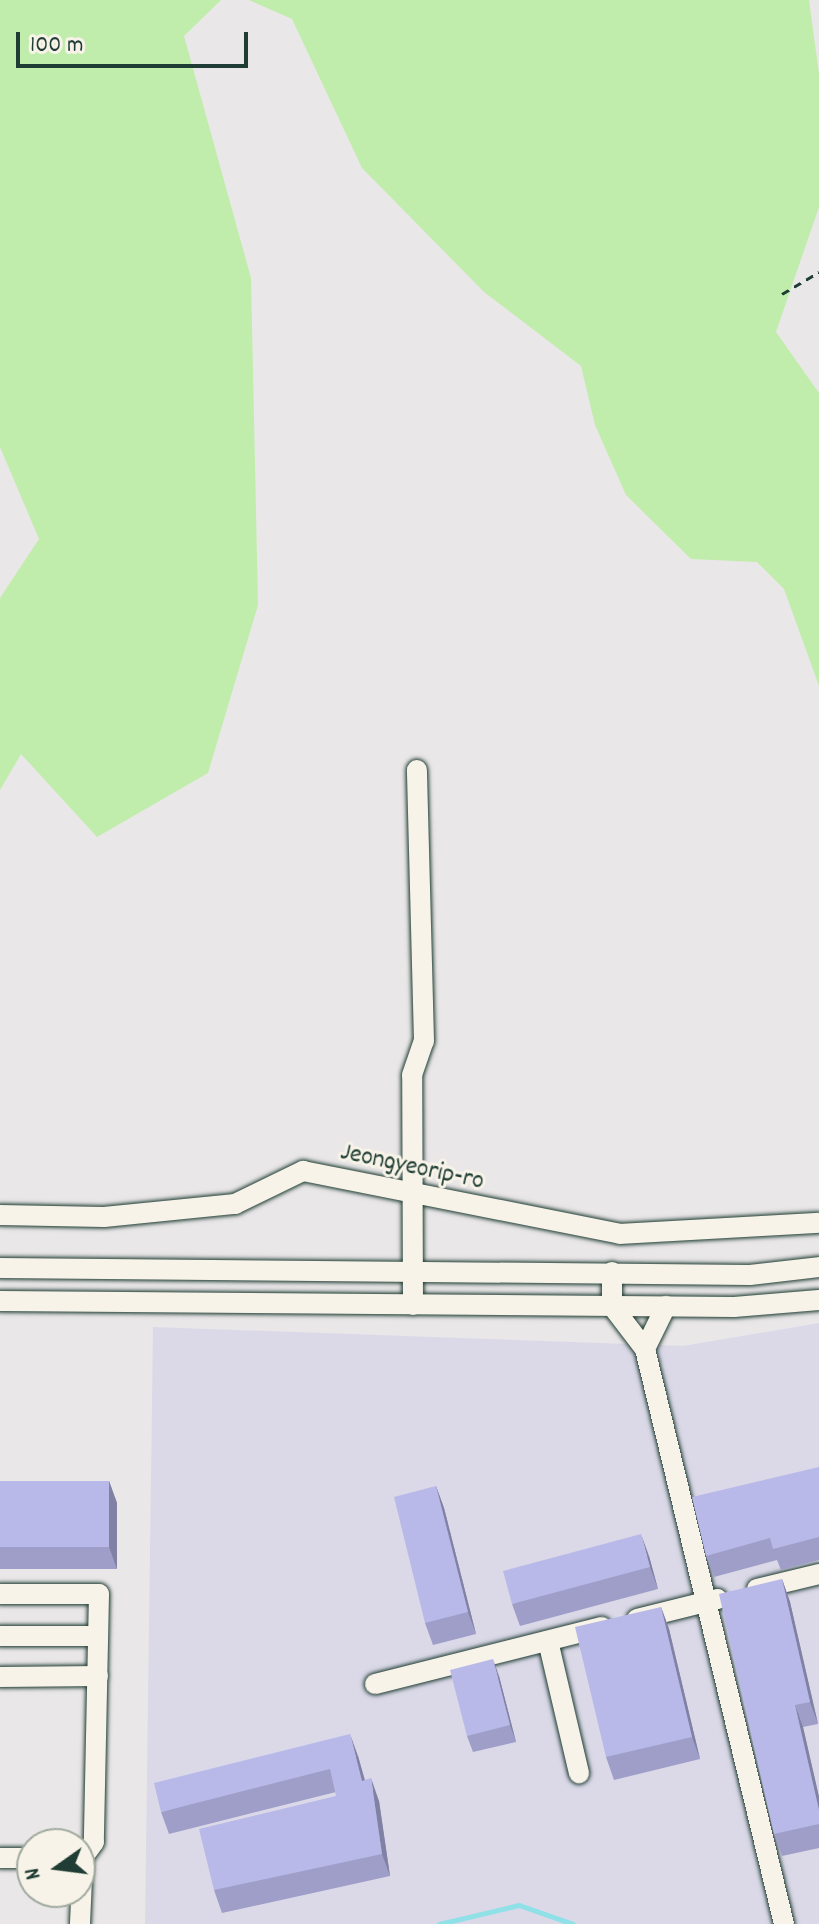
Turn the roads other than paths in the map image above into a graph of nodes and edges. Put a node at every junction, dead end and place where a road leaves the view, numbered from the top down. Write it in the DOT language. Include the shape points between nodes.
graph roads {
  1 [pos="417,770"];
  2 [pos="415,1198"];
  3 [pos="0,1215"];
  4 [pos="819,1223"];
  5 [pos="819,1267"];
  6 [pos="0,1268"];
  7 [pos="612,1272"];
  8 [pos="413,1274"];
  9 [pos="819,1300"];
  10 [pos="2,1304"];
  11 [pos="413,1305"];
  12 [pos="612,1306"];
  13 [pos="666,1306"];
  14 [pos="645,1349"];
  15 [pos="819,1574"];
  16 [pos="0,1594"];
  17 [pos="706,1602"];
  18 [pos="0,1636"];
  19 [pos="98,1636"];
  20 [pos="548,1641"];
  21 [pos="98,1676"];
  22 [pos="0,1677"];
  23 [pos="375,1684"];
  24 [pos="579,1773"];
  25 [pos="94,1828"];
  26 [pos="784,1924"];
  1 -- 2 [label="street" via="424,1041 412,1075"];
  2 -- 3 [label="street, Jeongyeorip-ro" via="303,1171 235,1204 104,1217"];
  2 -- 4 [label="street, Jeongyeorip-ro" via="620,1234"];
  2 -- 8 [label="street"];
  5 -- 7 [label="street" via="750,1275"];
  6 -- 8 [label="street"];
  7 -- 8 [label="street"];
  7 -- 12 [label="street"];
  8 -- 11 [label="street"];
  9 -- 13 [label="street"];
  10 -- 11 [label="street"];
  11 -- 12 [label="street"];
  12 -- 13 [label="street"];
  12 -- 14 [label="street"];
  13 -- 14 [label="street"];
  14 -- 17 [label="street"];
  15 -- 17 [label="street"];
  16 -- 19 [label="street" via="99,1594"];
  17 -- 20 [label="street"];
  17 -- 26 [label="street"];
  18 -- 19 [label="street"];
  19 -- 21 [label="street"];
  20 -- 23 [label="street"];
  20 -- 24 [label="street"];
  21 -- 22 [label="street"];
  21 -- 25 [label="street"];
}
